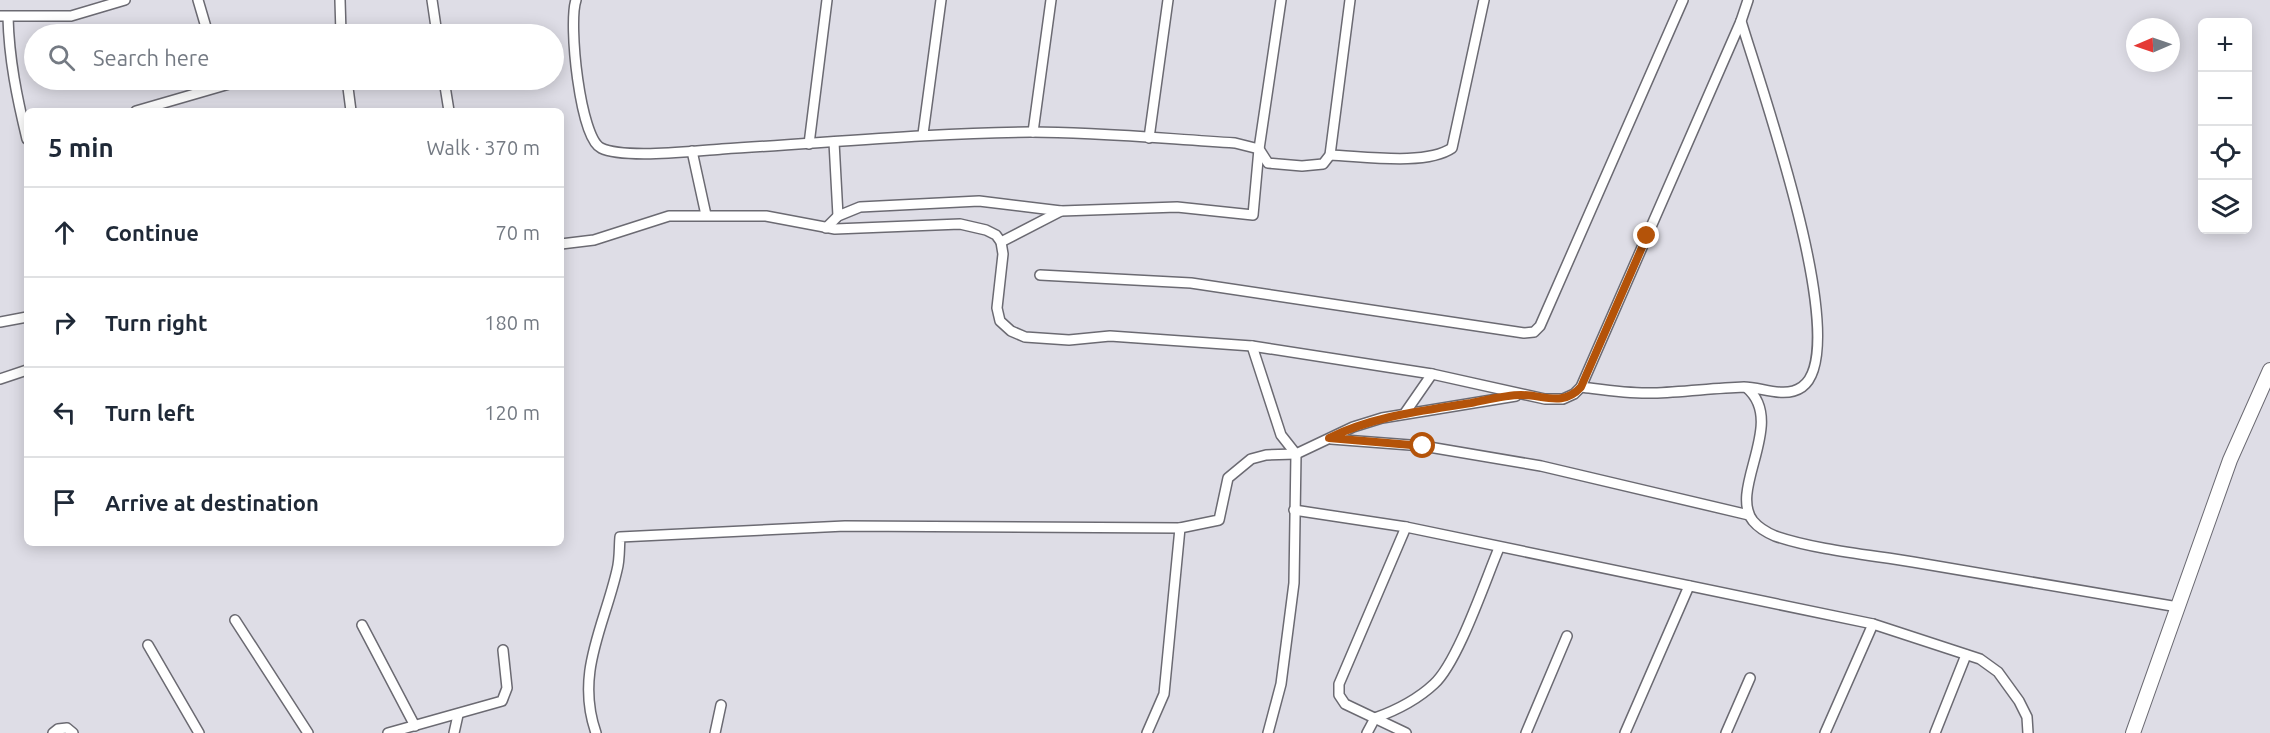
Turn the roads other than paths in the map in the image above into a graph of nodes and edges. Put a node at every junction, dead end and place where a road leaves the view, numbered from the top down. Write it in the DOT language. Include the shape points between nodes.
graph roads {
  1 [pos="125,0"];
  2 [pos="198,0"];
  3 [pos="340,0"];
  4 [pos="432,0"];
  5 [pos="576,0"];
  6 [pos="827,0"];
  7 [pos="941,0"];
  8 [pos="1051,0"];
  9 [pos="1168,0"];
  10 [pos="1281,0"];
  11 [pos="1350,0"];
  12 [pos="1484,0"];
  13 [pos="1683,0"];
  14 [pos="1748,0"];
  15 [pos="4,16"];
  16 [pos="1741,21"];
  17 [pos="205,24"];
  18 [pos="341,24"];
  19 [pos="436,24"];
  20 [pos="198,90"];
  21 [pos="348,90"];
  22 [pos="445,90"];
  23 [pos="145,108"];
  24 [pos="351,108"];
  25 [pos="448,108"];
  26 [pos="24,125"];
  27 [pos="1033,132"];
  28 [pos="923,135"];
  29 [pos="1149,138"];
  30 [pos="834,142"];
  31 [pos="809,144"];
  32 [pos="1259,149"];
  33 [pos="692,151"];
  34 [pos="1330,155"];
  35 [pos="1062,211"];
  36 [pos="706,215"];
  37 [pos="838,216"];
  38 [pos="826,228"];
  39 [pos="1001,242"];
  40 [pos="564,244"];
  41 [pos="1040,274"];
  42 [pos="24,318"];
  43 [pos="0,322"];
  44 [pos="1252,346"];
  45 [pos="2270,370"];
  46 [pos="24,371"];
  47 [pos="1432,374"];
  48 [pos="0,380"];
  49 [pos="1581,387"];
  50 [pos="1747,387"];
  51 [pos="1521,395"];
  52 [pos="1405,413"];
  53 [pos="1329,438"];
  54 [pos="1296,454"];
  55 [pos="1294,510"];
  56 [pos="1749,514"];
  57 [pos="1407,527"];
  58 [pos="1180,528"];
  59 [pos="1499,548"];
  60 [pos="1689,586"];
  61 [pos="2178,607"];
  62 [pos="235,620"];
  63 [pos="1874,624"];
  64 [pos="362,625"];
  65 [pos="1567,636"];
  66 [pos="148,645"];
  67 [pos="503,650"];
  68 [pos="1966,655"];
  69 [pos="1750,678"];
  70 [pos="721,705"];
  71 [pos="458,715"];
  72 [pos="1375,718"];
  73 [pos="415,726"];
  74 [pos="53,733"];
  75 [pos="73,733"];
  76 [pos="199,733"];
  77 [pos="308,733"];
  78 [pos="388,733"];
  79 [pos="454,733"];
  80 [pos="596,733"];
  81 [pos="715,733"];
  82 [pos="1147,733"];
  83 [pos="1268,733"];
  84 [pos="1367,733"];
  85 [pos="1406,733"];
  86 [pos="1526,733"];
  87 [pos="1625,733"];
  88 [pos="1726,733"];
  89 [pos="1825,733"];
  90 [pos="1935,733"];
  91 [pos="2028,733"];
  92 [pos="2133,733"];
  1 -- 15 [label="street" via="71,16"];
  2 -- 17 [label="street"];
  3 -- 18 [label="street"];
  4 -- 19 [label="street"];
  5 -- 33 [label="street" via="572,35 575,65 591,137 598,147 613,153"];
  6 -- 31 [label="street"];
  7 -- 28 [label="street"];
  8 -- 27 [label="street"];
  9 -- 29 [label="street"];
  10 -- 32 [label="street"];
  11 -- 34 [label="street"];
  12 -- 34 [label="street" via="1452,148 1426,158"];
  13 -- 41 [label="street" via="1540,326 1534,332 1191,282"];
  14 -- 16 [label="street"];
  15 -- 26 [label="street"];
  16 -- 49 [label="street"];
  16 -- 50 [label="street" via="1806,240 1818,344 1810,381 1799,389 1791,392"];
  20 -- 23 [label="street"];
  21 -- 24 [label="street"];
  22 -- 25 [label="street"];
  27 -- 28 [label="street"];
  27 -- 29 [label="street"];
  28 -- 30 [label="street"];
  29 -- 32 [label="street" via="1235,143"];
  30 -- 31 [label="street"];
  30 -- 37 [label="street"];
  31 -- 33 [label="street"];
  32 -- 34 [label="street" via="1268,163 1291,165 1323,164"];
  32 -- 35 [label="street" via="1253,215 1177,207"];
  33 -- 36 [label="street"];
  35 -- 37 [label="street" via="979,201 883,204 860,207"];
  35 -- 39 [label="street"];
  36 -- 38 [label="street" via="782,218"];
  36 -- 40 [label="street" via="669,216 594,240"];
  37 -- 38 [label="street"];
  38 -- 39 [label="street" via="960,224 986,230"];
  39 -- 44 [label="street" via="997,308 1000,321 1025,337 1110,336"];
  42 -- 43 [label="street"];
  44 -- 47 [label="street"];
  44 -- 54 [label="street" via="1281,435"];
  45 -- 61 [label="main road" via="2230,460"];
  46 -- 48 [label="street"];
  47 -- 51 [label="street"];
  47 -- 52 [label="street"];
  49 -- 50 [label="street" via="1651,393"];
  49 -- 51 [label="street" via="1563,399"];
  50 -- 56 [label="street" via="1761,405 1762,423 1749,491"];
  51 -- 52 [label="street"];
  52 -- 53 [label="street"];
  53 -- 54 [label="street"];
  53 -- 56 [label="street" via="1423,446 1541,466"];
  54 -- 55 [label="street"];
  54 -- 58 [label="street" via="1251,459 1228,478 1220,520"];
  55 -- 57 [label="street"];
  55 -- 83 [label="street" via="1294,583 1281,684"];
  56 -- 61 [label="street" via="1774,536"];
  57 -- 59 [label="street"];
  57 -- 72 [label="street" via="1339,684 1339,695 1345,704"];
  58 -- 80 [label="street" via="845,526 620,537 618,568 588,674 589,712"];
  58 -- 82 [label="street" via="1164,694"];
  59 -- 60 [label="street"];
  59 -- 72 [label="street" via="1452,660 1436,683 1397,710"];
  60 -- 63 [label="street"];
  60 -- 87 [label="street"];
  61 -- 92 [label="main road"];
  62 -- 77 [label="street"];
  63 -- 68 [label="street"];
  63 -- 89 [label="street"];
  64 -- 73 [label="street"];
  65 -- 86 [label="street"];
  66 -- 76 [label="street"];
  67 -- 71 [label="street" via="506,695 502,701"];
  68 -- 90 [label="street"];
  68 -- 91 [label="street" via="1980,659 1998,672 2028,717"];
  69 -- 88 [label="street"];
  70 -- 81 [label="street"];
  71 -- 73 [label="street"];
  71 -- 79 [label="street"];
  72 -- 84 [label="street"];
  72 -- 85 [label="street"];
  73 -- 78 [label="street"];
  74 -- 75 [label="street" via="67,728"];
}
